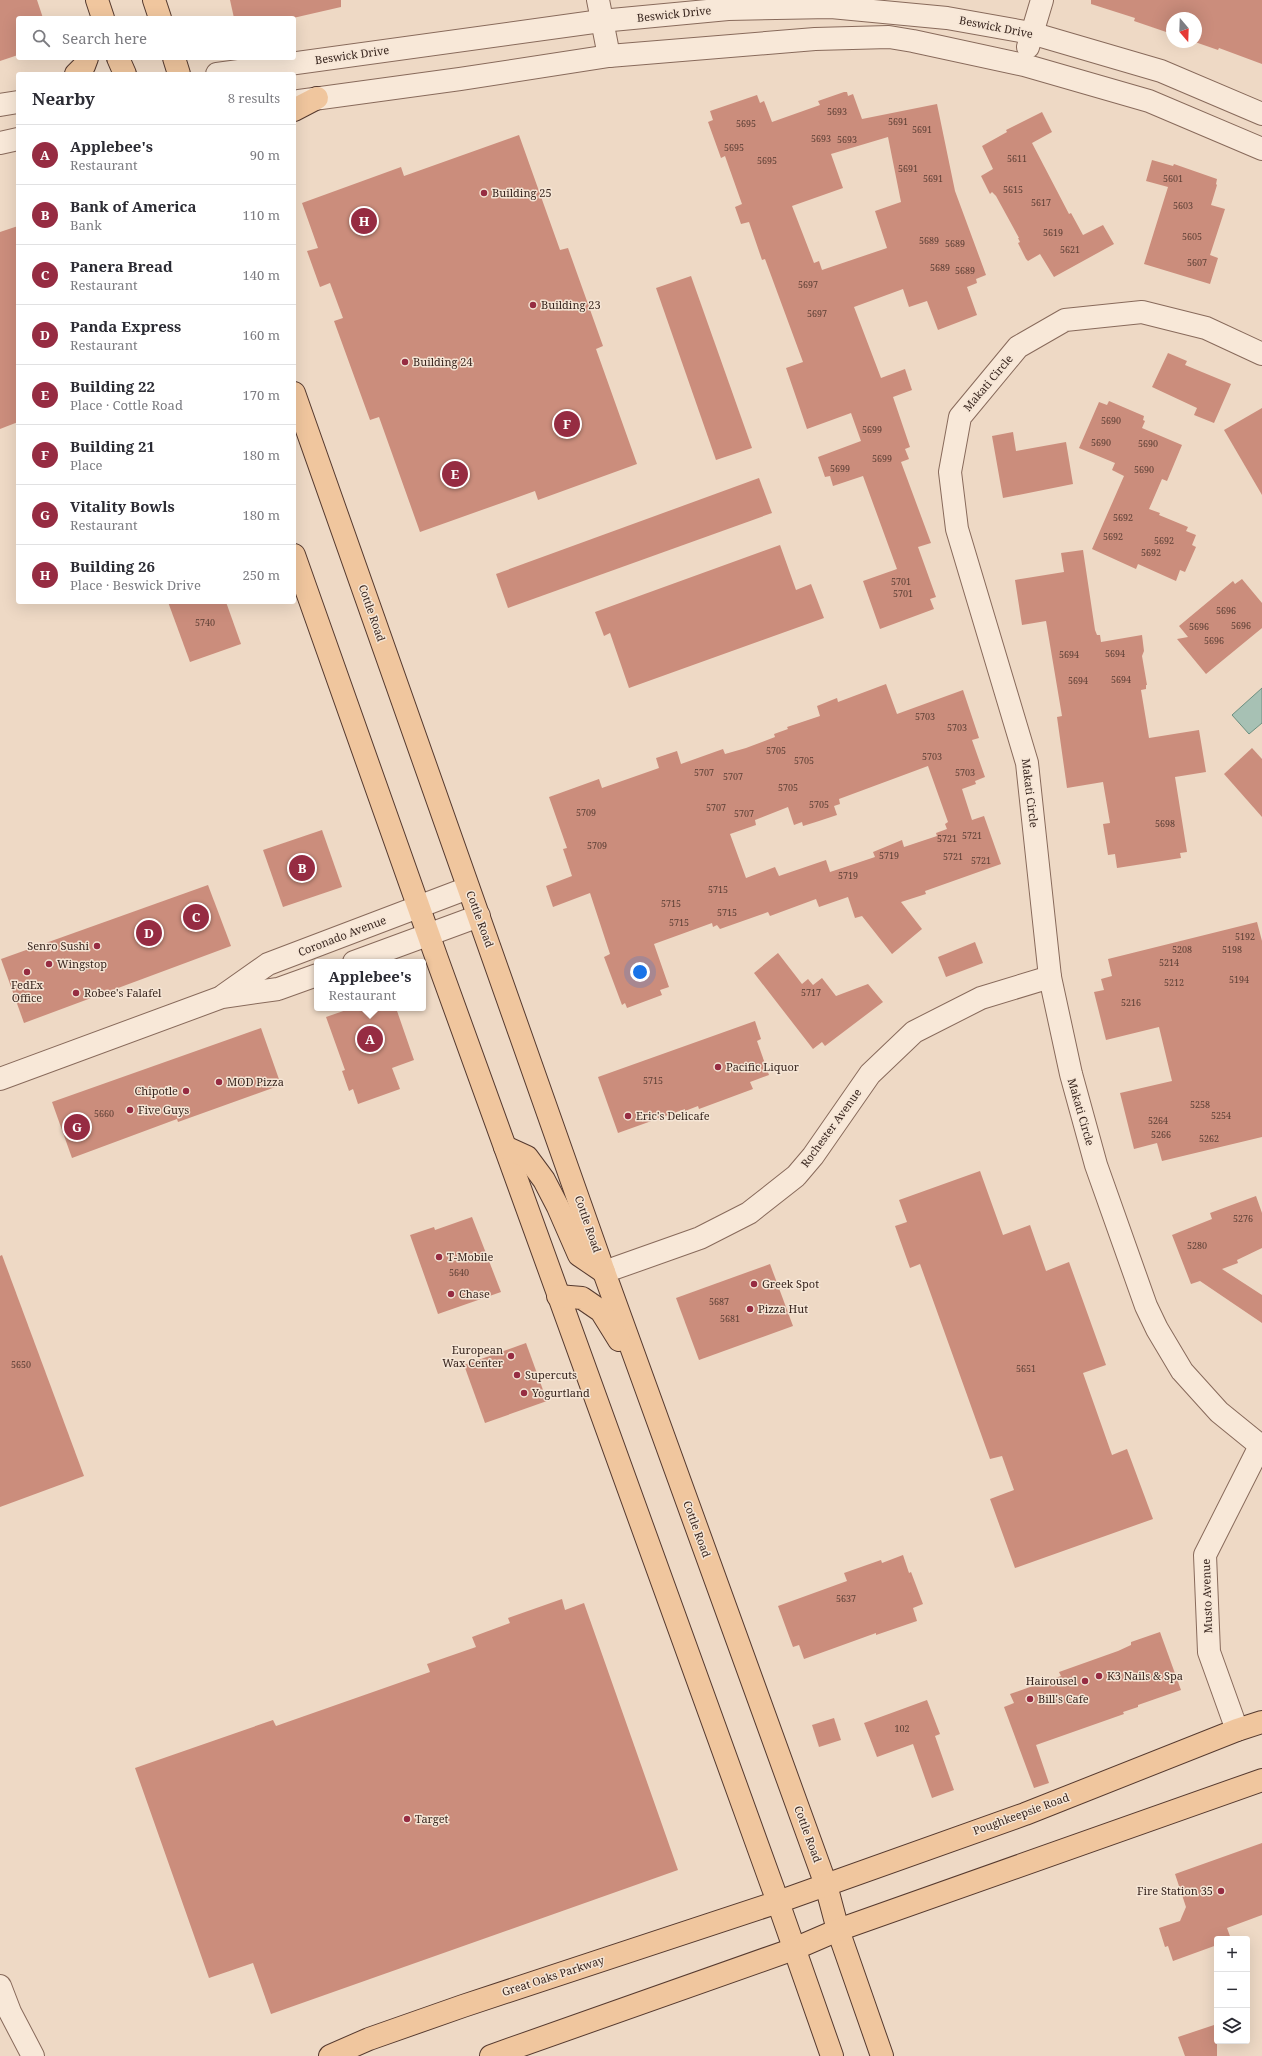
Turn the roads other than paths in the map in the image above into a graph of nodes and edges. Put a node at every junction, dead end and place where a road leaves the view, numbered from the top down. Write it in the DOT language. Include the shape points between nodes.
graph roads {
  1 [pos="90,0"];
  2 [pos="97,0"];
  3 [pos="154,0"];
  4 [pos="598,0"];
  5 [pos="1042,0"];
  6 [pos="90,16"];
  7 [pos="103,16"];
  8 [pos="159,16"];
  9 [pos="601,21"];
  10 [pos="1031,33"];
  11 [pos="609,56"];
  12 [pos="86,60"];
  13 [pos="119,60"];
  14 [pos="175,60"];
  15 [pos="1024,64"];
  16 [pos="78,72"];
  17 [pos="124,72"];
  18 [pos="178,72"];
  19 [pos="231,72"];
  20 [pos="317,98"];
  21 [pos="296,101"];
  22 [pos="16,102"];
  23 [pos="0,105"];
  24 [pos="296,109"];
  25 [pos="1262,114"];
  26 [pos="16,139"];
  27 [pos="0,143"];
  28 [pos="1262,149"];
  29 [pos="1262,354"];
  30 [pos="296,399"];
  31 [pos="296,561"];
  32 [pos="468,888"];
  33 [pos="418,907"];
  34 [pos="479,916"];
  35 [pos="428,935"];
  36 [pos="362,959"];
  37 [pos="314,976"];
  38 [pos="1050,977"];
  39 [pos="222,997"];
  40 [pos="0,1079"];
  41 [pos="505,1148"];
  42 [pos="604,1272"];
  43 [pos="558,1296"];
  44 [pos="654,1409"];
  45 [pos="1261,1447"];
  46 [pos="1262,1722"];
  47 [pos="1237,1730"];
  48 [pos="1262,1780"];
  49 [pos="826,1885"];
  50 [pos="778,1902"];
  51 [pos="838,1930"];
  52 [pos="794,1949"];
  53 [pos="0,1986"];
  54 [pos="34,2056"];
  55 [pos="330,2056"];
  56 [pos="491,2056"];
  57 [pos="832,2056"];
  58 [pos="882,2056"];
  1 -- 6 [label="main road"];
  2 -- 7 [label="main road"];
  3 -- 8 [label="main road"];
  4 -- 9 [label="street"];
  5 -- 10 [label="street"];
  9 -- 10 [label="street, Beswick Drive" via="728,9 831,7 947,18"];
  9 -- 11 [label="street"];
  9 -- 19 [label="street, Beswick Drive"];
  10 -- 15 [label="street"];
  10 -- 25 [label="street, Beswick Drive" via="1161,71"];
  11 -- 15 [label="street" via="815,39 889,37"];
  11 -- 20 [label="street"];
  12 -- 16 [label="main road"];
  13 -- 17 [label="main road"];
  14 -- 18 [label="main road"];
  15 -- 28 [label="street" via="1149,101"];
  20 -- 21 [label="street"];
  20 -- 24 [label="main road"];
  22 -- 23 [label="street"];
  26 -- 27 [label="street"];
  29 -- 38 [label="street, Makati Circle" via="1206,328 1142,312 1065,320 1018,347 960,417 950,472 957,529 1027,762"];
  30 -- 32 [label="main road, Cottle Road"];
  31 -- 33 [label="main road"];
  32 -- 33 [label="street, Coronado Avenue"];
  32 -- 34 [label="main road, Cottle Road"];
  33 -- 35 [label="main road"];
  33 -- 39 [label="street, Coronado Avenue" via="268,964"];
  34 -- 35 [label="street"];
  34 -- 42 [label="main road, Cottle Road"];
  35 -- 36 [label="street"];
  35 -- 41 [label="main road"];
  37 -- 39 [label="street, Coronado Avenue" via="278,989"];
  38 -- 42 [label="street, Rochester Avenue" via="981,998 914,1032 870,1074 796,1176 749,1213 700,1238"];
  38 -- 45 [label="street, Makati Circle" via="1071,1074 1096,1165 1156,1329 1182,1371 1219,1412"];
  39 -- 40 [label="street, Coronado Avenue"];
  41 -- 42 [label="main road" via="527,1157 544,1180 579,1255"];
  41 -- 43 [label="main road"];
  42 -- 44 [label="main road, Cottle Road"];
  43 -- 44 [label="main road" via="582,1298 601,1310 616,1333"];
  43 -- 50 [label="main road"];
  44 -- 49 [label="main road, Cottle Road"];
  45 -- 47 [label="street, Musto Avenue" via="1205,1555 1209,1652"];
  46 -- 47 [label="main road, Poughkeepsie Road"];
  47 -- 49 [label="main road, Poughkeepsie Road" via="1025,1814"];
  48 -- 51 [label="main road"];
  49 -- 50 [label="main road, Poughkeepsie Road"];
  49 -- 51 [label="main road, Cottle Road"];
  50 -- 52 [label="main road"];
  50 -- 55 [label="main road, Great Oaks Parkway" via="463,2006 369,2039"];
  51 -- 52 [label="main road"];
  51 -- 58 [label="main road, Cottle Road"];
  52 -- 56 [label="main road"];
  52 -- 57 [label="main road"];
  53 -- 54 [label="street" via="10,2012"];
}
